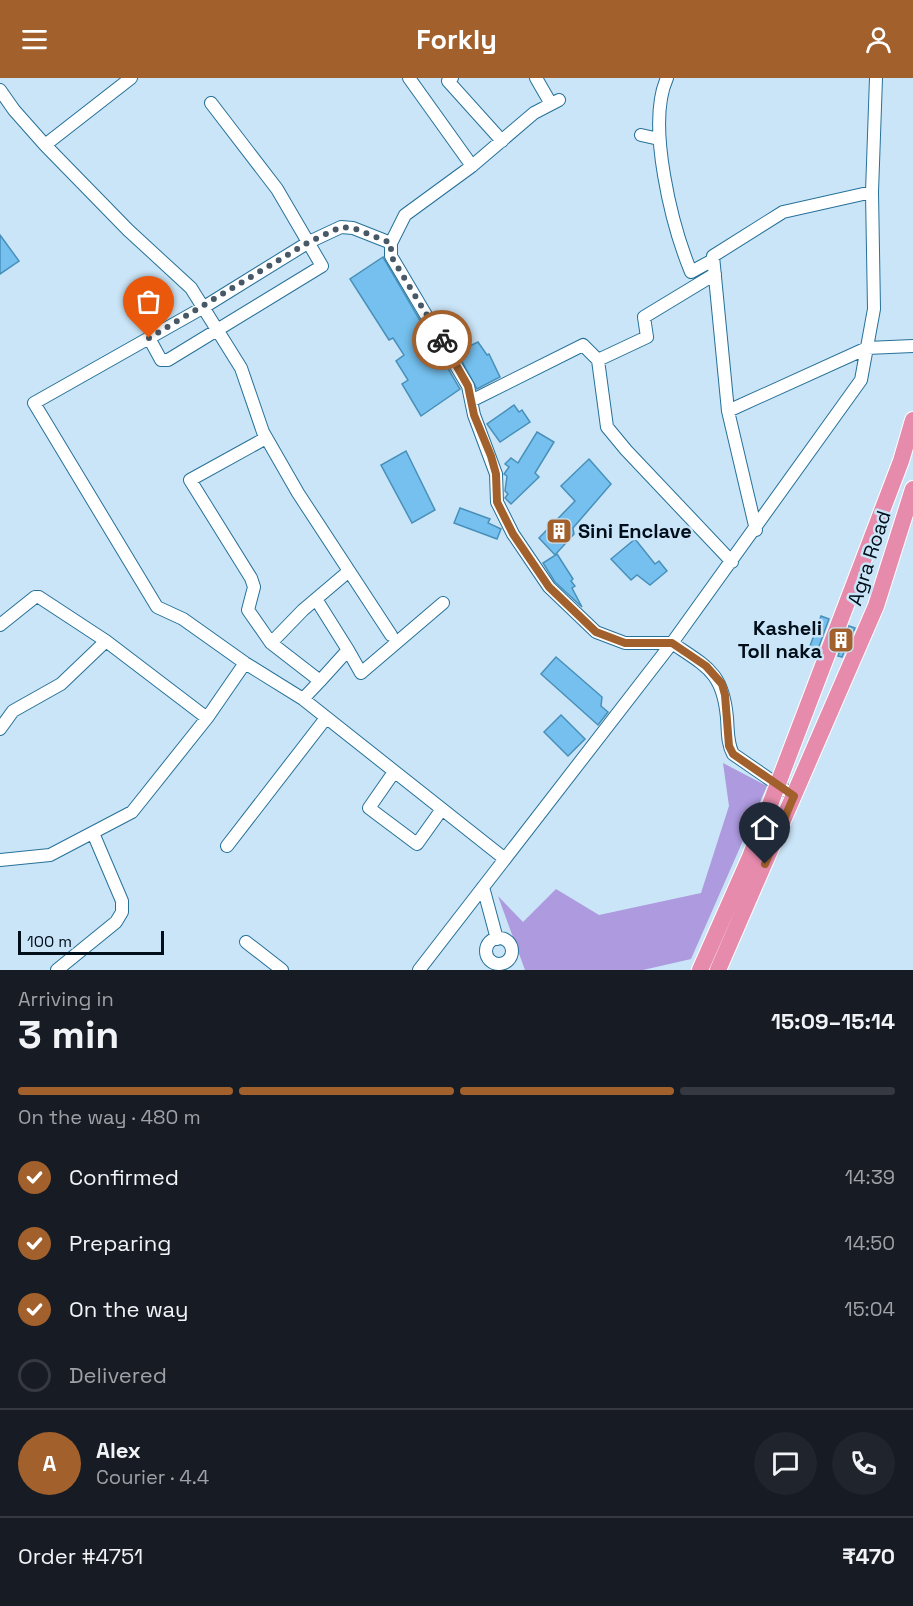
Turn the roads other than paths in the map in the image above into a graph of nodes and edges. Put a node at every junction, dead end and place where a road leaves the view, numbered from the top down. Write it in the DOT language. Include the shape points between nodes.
graph roads {
  1 [pos="131,78"];
  2 [pos="409,78"];
  3 [pos="452,78"];
  4 [pos="536,78"];
  5 [pos="667,78"];
  6 [pos="876,78"];
  7 [pos="0,90"];
  8 [pos="212,103"];
  9 [pos="641,135"];
  10 [pos="659,139"];
  11 [pos="502,141"];
  12 [pos="45,145"];
  13 [pos="472,166"];
  14 [pos="872,192"];
  15 [pos="309,242"];
  16 [pos="391,243"];
  17 [pos="713,260"];
  18 [pos="715,274"];
  19 [pos="204,307"];
  20 [pos="218,329"];
  21 [pos="149,338"];
  22 [pos="913,346"];
  23 [pos="867,348"];
  24 [pos="598,360"];
  25 [pos="471,401"];
  26 [pos="728,411"];
  27 [pos="913,420"];
  28 [pos="266,438"];
  29 [pos="913,489"];
  30 [pos="756,530"];
  31 [pos="732,562"];
  32 [pos="349,571"];
  33 [pos="316,599"];
  34 [pos="443,603"];
  35 [pos="0,625"];
  36 [pos="391,635"];
  37 [pos="105,641"];
  38 [pos="672,643"];
  39 [pos="271,644"];
  40 [pos="348,650"];
  41 [pos="245,663"];
  42 [pos="320,681"];
  43 [pos="303,699"];
  44 [pos="207,718"];
  45 [pos="327,718"];
  46 [pos="0,729"];
  47 [pos="394,772"];
  48 [pos="777,786"];
  49 [pos="794,796"];
  50 [pos="442,809"];
  51 [pos="93,833"];
  52 [pos="227,846"];
  53 [pos="505,859"];
  54 [pos="0,860"];
  55 [pos="757,860"];
  56 [pos="483,886"];
  57 [pos="497,939"];
  58 [pos="246,942"];
  59 [pos="505,967"];
  60 [pos="60,969"];
  61 [pos="282,970"];
  62 [pos="419,970"];
  63 [pos="699,970"];
  64 [pos="718,970"];
  1 -- 12 [label="street"];
  2 -- 13 [label="street"];
  3 -- 11 [label="street" via="448,81"];
  4 -- 11 [label="street" via="555,102 534,113"];
  5 -- 10 [label="street"];
  6 -- 14 [label="street"];
  7 -- 12 [label="street"];
  8 -- 15 [label="street" via="277,189"];
  9 -- 10 [label="street"];
  10 -- 17 [label="street" via="678,241 691,272"];
  11 -- 13 [label="street"];
  12 -- 19 [label="street" via="191,288"];
  13 -- 16 [label="street" via="405,215"];
  14 -- 17 [label="street" via="783,212 713,256"];
  14 -- 23 [label="street" via="874,309"];
  15 -- 16 [label="street" via="341,227"];
  15 -- 19 [label="street"];
  15 -- 20 [label="street" via="322,266"];
  16 -- 25 [label="street" via="391,256 451,354 468,386"];
  17 -- 18 [label="street"];
  18 -- 24 [label="street" via="645,317 647,338"];
  18 -- 26 [label="street"];
  19 -- 20 [label="street"];
  19 -- 21 [label="street"];
  20 -- 21 [label="street" via="168,360 161,360"];
  20 -- 28 [label="street" via="241,368"];
  21 -- 41 [label="street" via="34,403 157,607 183,619"];
  22 -- 23 [label="street"];
  23 -- 26 [label="street"];
  23 -- 30 [label="street" via="861,380"];
  24 -- 25 [label="street" via="583,345"];
  24 -- 31 [label="street" via="607,427"];
  25 -- 38 [label="street" via="496,474 497,502 513,534 549,587 584,623 610,639 625,643"];
  26 -- 30 [label="street"];
  27 -- 48 [label="highway" via="901,461"];
  28 -- 32 [label="street"];
  28 -- 39 [label="street" via="190,480 251,578 254,587 248,610"];
  29 -- 49 [label="highway, Agra Road" via="876,606"];
  30 -- 31 [label="street"];
  31 -- 38 [label="street"];
  32 -- 33 [label="street"];
  32 -- 36 [label="street"];
  33 -- 39 [label="street"];
  33 -- 40 [label="street"];
  34 -- 40 [label="street" via="361,673"];
  35 -- 37 [label="street" via="39,597"];
  37 -- 44 [label="street"];
  37 -- 46 [label="street" via="60,684 13,711"];
  38 -- 48 [label="street" via="706,666 722,684 733,754"];
  38 -- 53 [label="street"];
  39 -- 42 [label="street"];
  40 -- 42 [label="street"];
  41 -- 43 [label="street"];
  41 -- 44 [label="street"];
  42 -- 43 [label="street"];
  43 -- 45 [label="street"];
  44 -- 51 [label="street" via="132,812"];
  45 -- 47 [label="street"];
  45 -- 52 [label="street"];
  47 -- 50 [label="street"];
  47 -- 50 [label="street" via="369,808 417,844"];
  48 -- 49 [label="street"];
  48 -- 55 [label="highway"];
  49 -- 55 [label="highway, Agra Road"];
  50 -- 53 [label="street"];
  51 -- 54 [label="street" via="50,855"];
  51 -- 60 [label="street" via="122,901 122,912 116,922"];
  53 -- 56 [label="street"];
  55 -- 63 [label="highway, Agra Road"];
  55 -- 64 [label="highway, Agra Road"];
  56 -- 57 [label="street"];
  56 -- 62 [label="street"];
  57 -- 59 [label="street" via="511,946"];
  57 -- 59 [label="street" via="487,946 486,955"];
  58 -- 61 [label="street"];
}
